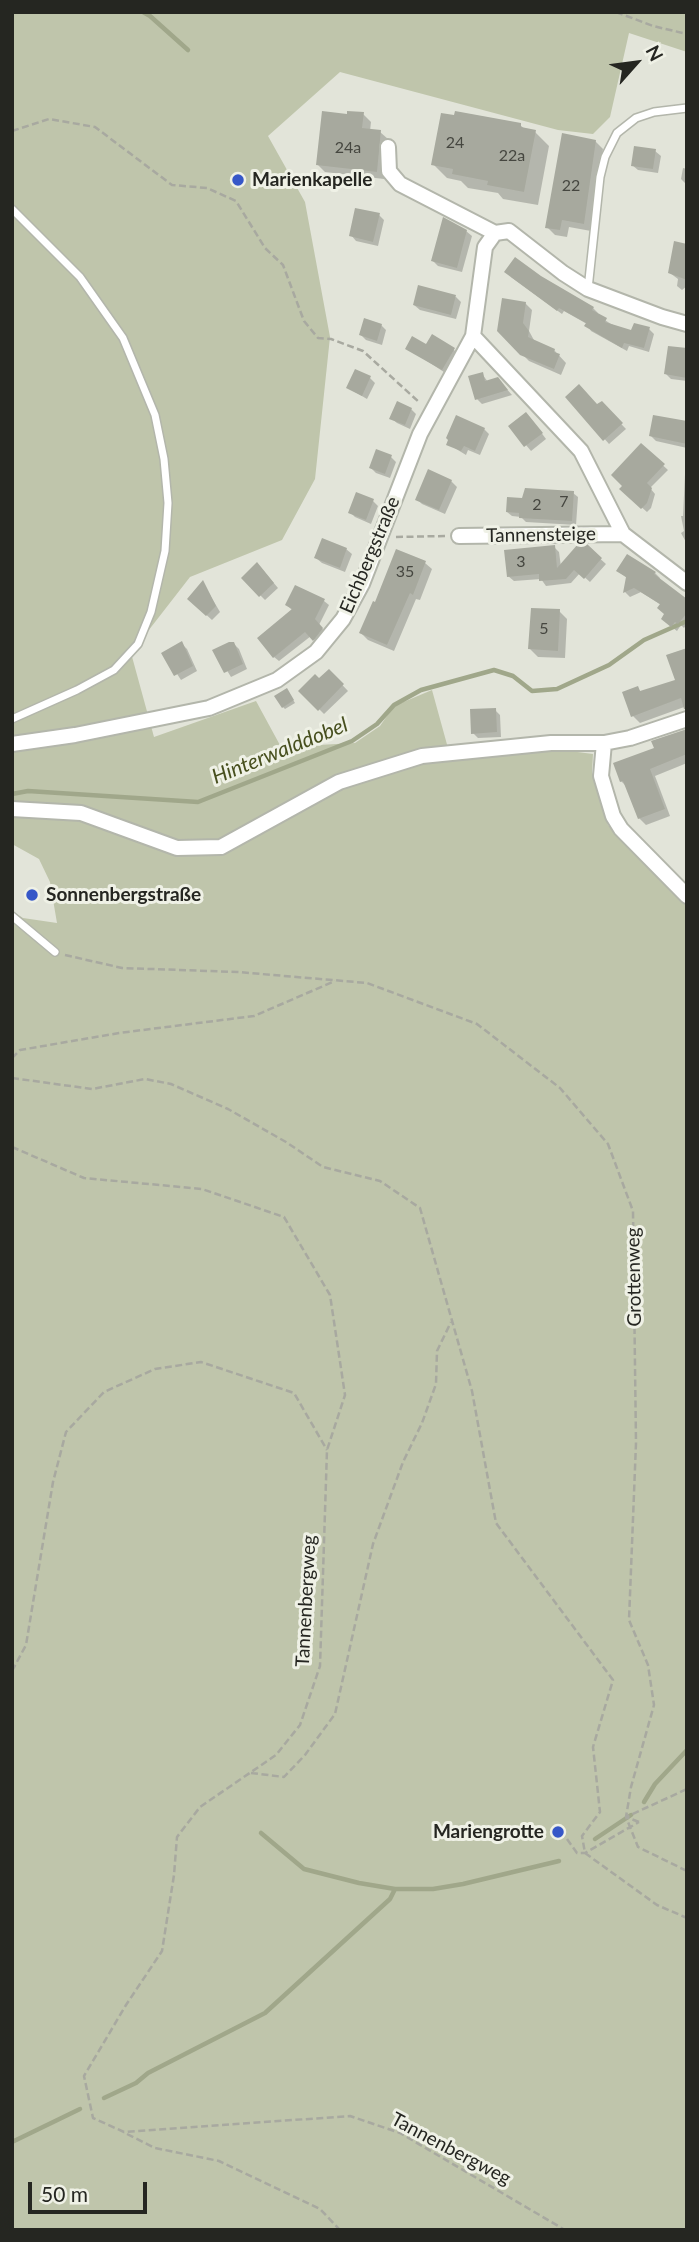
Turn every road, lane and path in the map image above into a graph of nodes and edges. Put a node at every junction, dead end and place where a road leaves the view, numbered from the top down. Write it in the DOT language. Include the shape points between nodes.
graph roads {
  1 [pos="616,12"];
  2 [pos="687,34"];
  3 [pos="687,108"];
  4 [pos="12,131"];
  5 [pos="388,147"];
  6 [pos="12,209"];
  7 [pos="495,233"];
  8 [pos="588,289"];
  9 [pos="687,324"];
  10 [pos="473,337"];
  11 [pos="430,413"];
  12 [pos="623,534"];
  13 [pos="459,536"];
  14 [pos="385,537"];
  15 [pos="687,583"];
  16 [pos="12,719"];
  17 [pos="687,719"];
  18 [pos="604,743"];
  19 [pos="12,744"];
  20 [pos="12,809"];
  21 [pos="687,896"];
  22 [pos="12,916"];
  23 [pos="55,952"];
  24 [pos="336,980"];
  25 [pos="12,1058"];
  26 [pos="12,1077"];
  27 [pos="12,1147"];
  28 [pos="451,1321"];
  29 [pos="327,1450"];
  30 [pos="12,1671"];
  31 [pos="251,1773"];
  32 [pos="687,1789"];
  33 [pos="626,1816"];
  34 [pos="567,1839"];
  35 [pos="585,1853"];
  36 [pos="687,1871"];
  37 [pos="687,1918"];
  38 [pos="124,2132"];
  39 [pos="340,2230"];
  40 [pos="565,2230"];
  1 -- 2 [label="path"];
  3 -- 8 [label="lane" via="636,118 617,133 600,177"];
  4 -- 11 [label="path" via="49,119 94,127 172,185 207,188 236,201 265,248 283,265 304,321 318,338 363,351"];
  5 -- 7 [label="street" via="389,171 400,184"];
  6 -- 16 [label="lane" via="80,277 123,338 155,415 168,503 165,551 151,612 138,644 114,670"];
  7 -- 8 [label="street" via="509,231"];
  7 -- 10 [label="street, Eichbergstraße" via="485,247"];
  8 -- 9 [label="street"];
  10 -- 11 [label="street, Eichbergstraße"];
  10 -- 12 [label="street" via="581,452"];
  11 -- 19 [label="street, Eichbergstraße" via="362,584 344,619 316,652 277,680 209,708"];
  12 -- 13 [label="street, Tannensteige"];
  12 -- 15 [label="street"];
  13 -- 14 [label="path"];
  17 -- 18 [label="street"];
  18 -- 20 [label="street" via="551,743 422,756 339,782 220,847 177,848 81,813"];
  18 -- 21 [label="street" via="601,776 613,816"];
  22 -- 23 [label="lane"];
  23 -- 24 [label="path, Grottenweg" via="122,968"];
  24 -- 25 [label="path" via="254,1016 20,1050"];
  24 -- 33 [label="path, Grottenweg" via="367,983 477,1024 559,1088 608,1144 633,1211 636,1443 629,1620 648,1665 654,1705"];
  26 -- 28 [label="path" via="92,1089 145,1079 171,1084 228,1109 323,1167 380,1181 420,1208"];
  27 -- 29 [label="path, Tannenbergweg" via="84,1178 202,1189 284,1217 330,1295 345,1395"];
  28 -- 31 [label="path" via="438,1351 436,1384 373,1544 335,1714 284,1777"];
  28 -- 35 [label="path" via="472,1391 496,1523 613,1680 593,1747 600,1812 582,1836"];
  29 -- 30 [label="path" via="294,1392 201,1362 155,1368 104,1392 66,1432 53,1482 26,1645"];
  29 -- 31 [label="path, Tannenbergweg" via="320,1666 300,1725 275,1755"];
  31 -- 38 [label="path, Tannenbergweg" via="200,1807 177,1837 162,1951 84,2076 93,2118"];
  32 -- 33 [label="path"];
  33 -- 35 [label="path" via="639,1822"];
  33 -- 36 [label="path" via="638,1847"];
  34 -- 35 [label="path" via="577,1853"];
  35 -- 37 [label="path" via="657,1905"];
  38 -- 39 [label="path" via="155,2148 219,2161 320,2209"];
  38 -- 40 [label="path, Tannenbergweg" via="350,2116 400,2133"];
}
